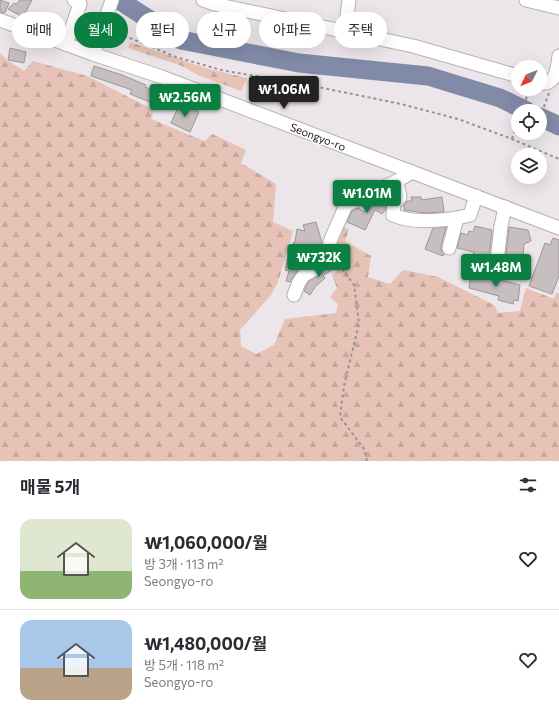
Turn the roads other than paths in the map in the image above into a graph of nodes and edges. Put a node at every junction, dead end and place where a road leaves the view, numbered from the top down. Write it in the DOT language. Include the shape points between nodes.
graph roads {
  1 [pos="74,0"];
  2 [pos="112,0"];
  3 [pos="203,0"];
  4 [pos="350,0"];
  5 [pos="526,0"];
  6 [pos="559,8"];
  7 [pos="348,12"];
  8 [pos="0,20"];
  9 [pos="12,24"];
  10 [pos="334,30"];
  11 [pos="387,41"];
  12 [pos="66,44"];
  13 [pos="93,54"];
  14 [pos="559,56"];
  15 [pos="511,74"];
  16 [pos="547,82"];
  17 [pos="412,172"];
  18 [pos="396,181"];
  19 [pos="476,196"];
  20 [pos="505,207"];
  21 [pos="457,218"];
  22 [pos="559,228"];
  23 [pos="449,248"];
  24 [pos="496,270"];
  25 [pos="294,295"];
  1 -- 12 [label="street" via="80,4"];
  2 -- 13 [label="street"];
  3 -- 10 [label="street"];
  4 -- 7 [label="street"];
  5 -- 6 [label="street"];
  8 -- 9 [label="street, Seongyo-ro"];
  11 -- 15 [label="street"];
  12 -- 13 [label="street, Seongyo-ro"];
  13 -- 17 [label="street, Seongyo-ro" via="162,77"];
  14 -- 16 [label="street" via="555,77"];
  17 -- 18 [label="street"];
  17 -- 19 [label="street, Seongyo-ro"];
  18 -- 21 [label="street" via="400,196 394,204 393,215 402,219 441,221"];
  18 -- 25 [label="street" via="346,205 328,251 317,268 304,274"];
  19 -- 20 [label="street, Seongyo-ro"];
  19 -- 21 [label="street" via="470,215"];
  20 -- 22 [label="street, Seongyo-ro"];
  20 -- 24 [label="street"];
  21 -- 23 [label="street"];
}
